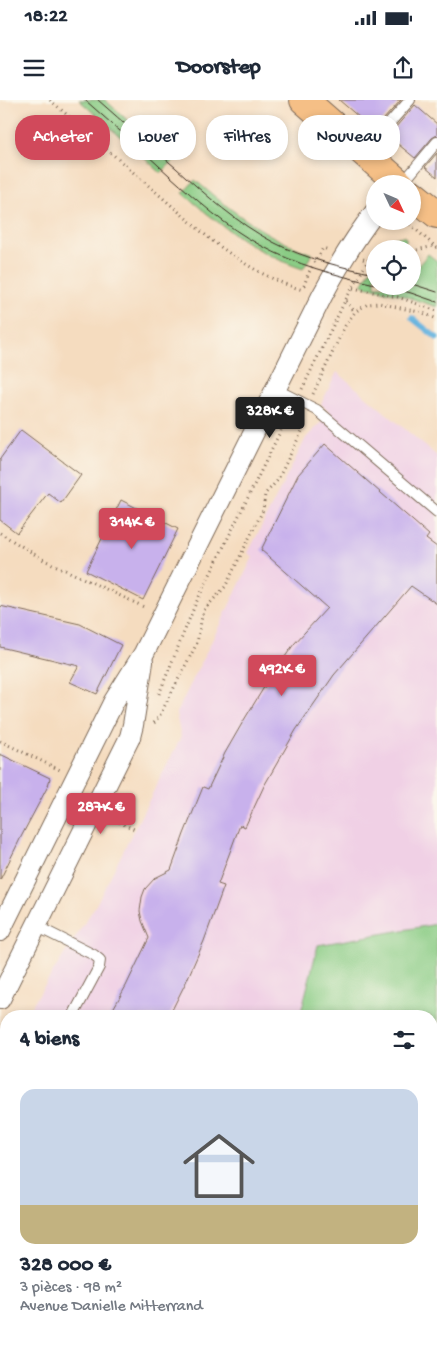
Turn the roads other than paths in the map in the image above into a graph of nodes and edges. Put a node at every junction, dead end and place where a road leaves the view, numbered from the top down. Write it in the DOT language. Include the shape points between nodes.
graph roads {
  1 [pos="304,100"];
  2 [pos="410,100"];
  3 [pos="321,115"];
  4 [pos="397,115"];
  5 [pos="437,142"];
  6 [pos="371,160"];
  7 [pos="389,175"];
  8 [pos="411,175"];
  9 [pos="421,201"];
  10 [pos="437,214"];
  11 [pos="366,220"];
  12 [pos="275,389"];
  13 [pos="437,512"];
  14 [pos="144,652"];
  15 [pos="36,926"];
  16 [pos="0,931"];
  17 [pos="0,999"];
  18 [pos="76,1010"];
  1 -- 3 [label="main road"];
  2 -- 4 [label="lane"];
  5 -- 8 [label="lane"];
  6 -- 7 [label="main road"];
  9 -- 10 [label="main road"];
  11 -- 12 [label="street" via="355,229"];
  12 -- 13 [label="lane" via="317,410"];
  12 -- 14 [label="street"];
  14 -- 15 [label="street" via="130,737"];
  14 -- 16 [label="street" via="114,701"];
  15 -- 17 [label="street"];
  15 -- 18 [label="lane" via="100,960"];
}
